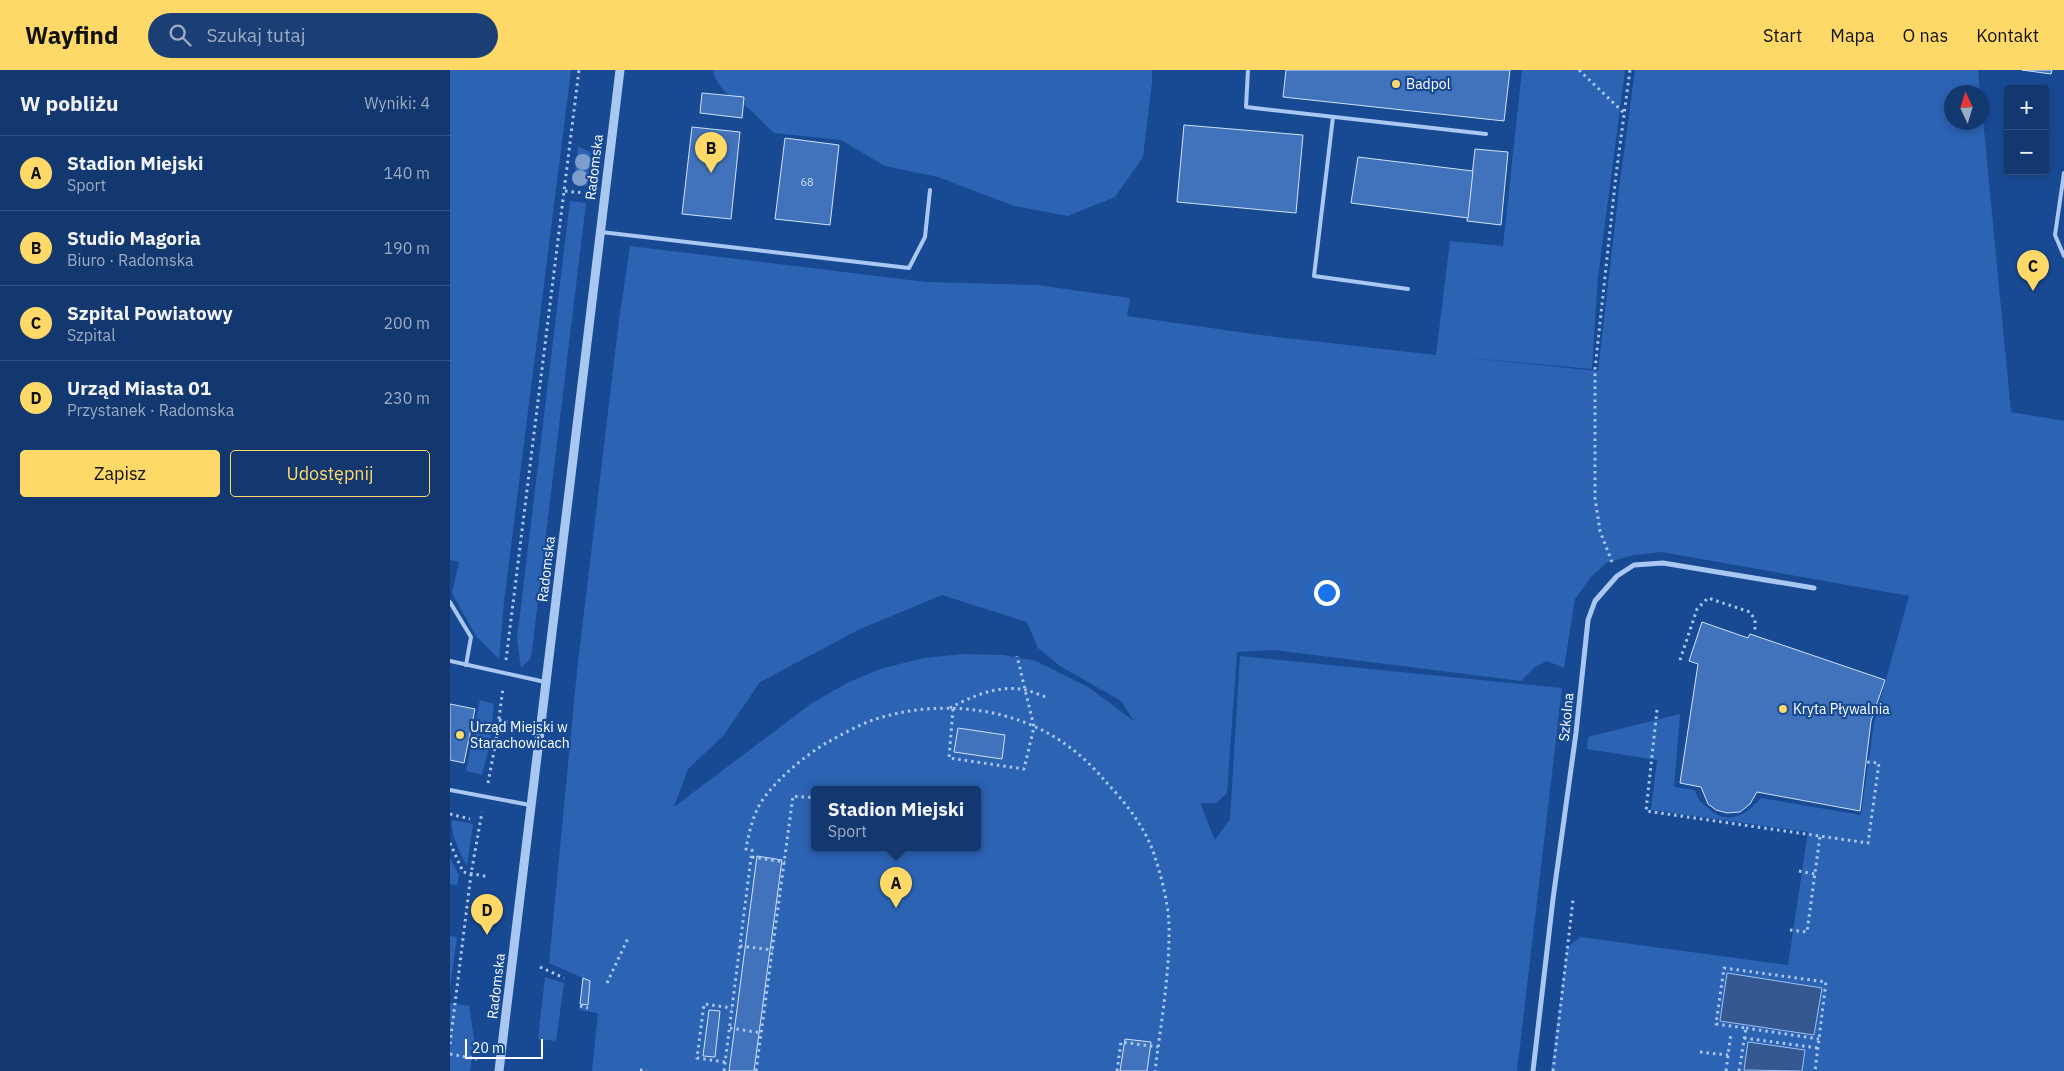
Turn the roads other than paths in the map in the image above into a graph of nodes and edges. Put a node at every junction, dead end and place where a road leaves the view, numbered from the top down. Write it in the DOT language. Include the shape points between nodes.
graph roads {
  1 [pos="620,70"];
  2 [pos="1248,70"];
  3 [pos="1333,117"];
  4 [pos="1486,134"];
  5 [pos="2064,173"];
  6 [pos="930,190"];
  7 [pos="600,232"];
  8 [pos="2064,256"];
  9 [pos="1408,289"];
  10 [pos="1814,588"];
  11 [pos="450,602"];
  12 [pos="450,661"];
  13 [pos="466,665"];
  14 [pos="546,682"];
  15 [pos="450,790"];
  16 [pos="530,806"];
  17 [pos="499,1071"];
  18 [pos="1533,1071"];
  1 -- 7 [label="street, Radomska"];
  2 -- 3 [label="lane" via="1246,108"];
  3 -- 4 [label="lane"];
  3 -- 9 [label="lane" via="1314,276"];
  5 -- 8 [label="lane" via="2055,235"];
  6 -- 7 [label="lane" via="925,237 909,268"];
  7 -- 14 [label="street, Radomska"];
  10 -- 18 [label="street, Szkolna" via="1663,563 1634,565 1617,576 1595,601 1588,620"];
  11 -- 13 [label="lane" via="471,637"];
  12 -- 13 [label="lane"];
  13 -- 14 [label="lane"];
  14 -- 16 [label="street, Radomska"];
  15 -- 16 [label="lane"];
  16 -- 17 [label="street, Radomska"];
}
